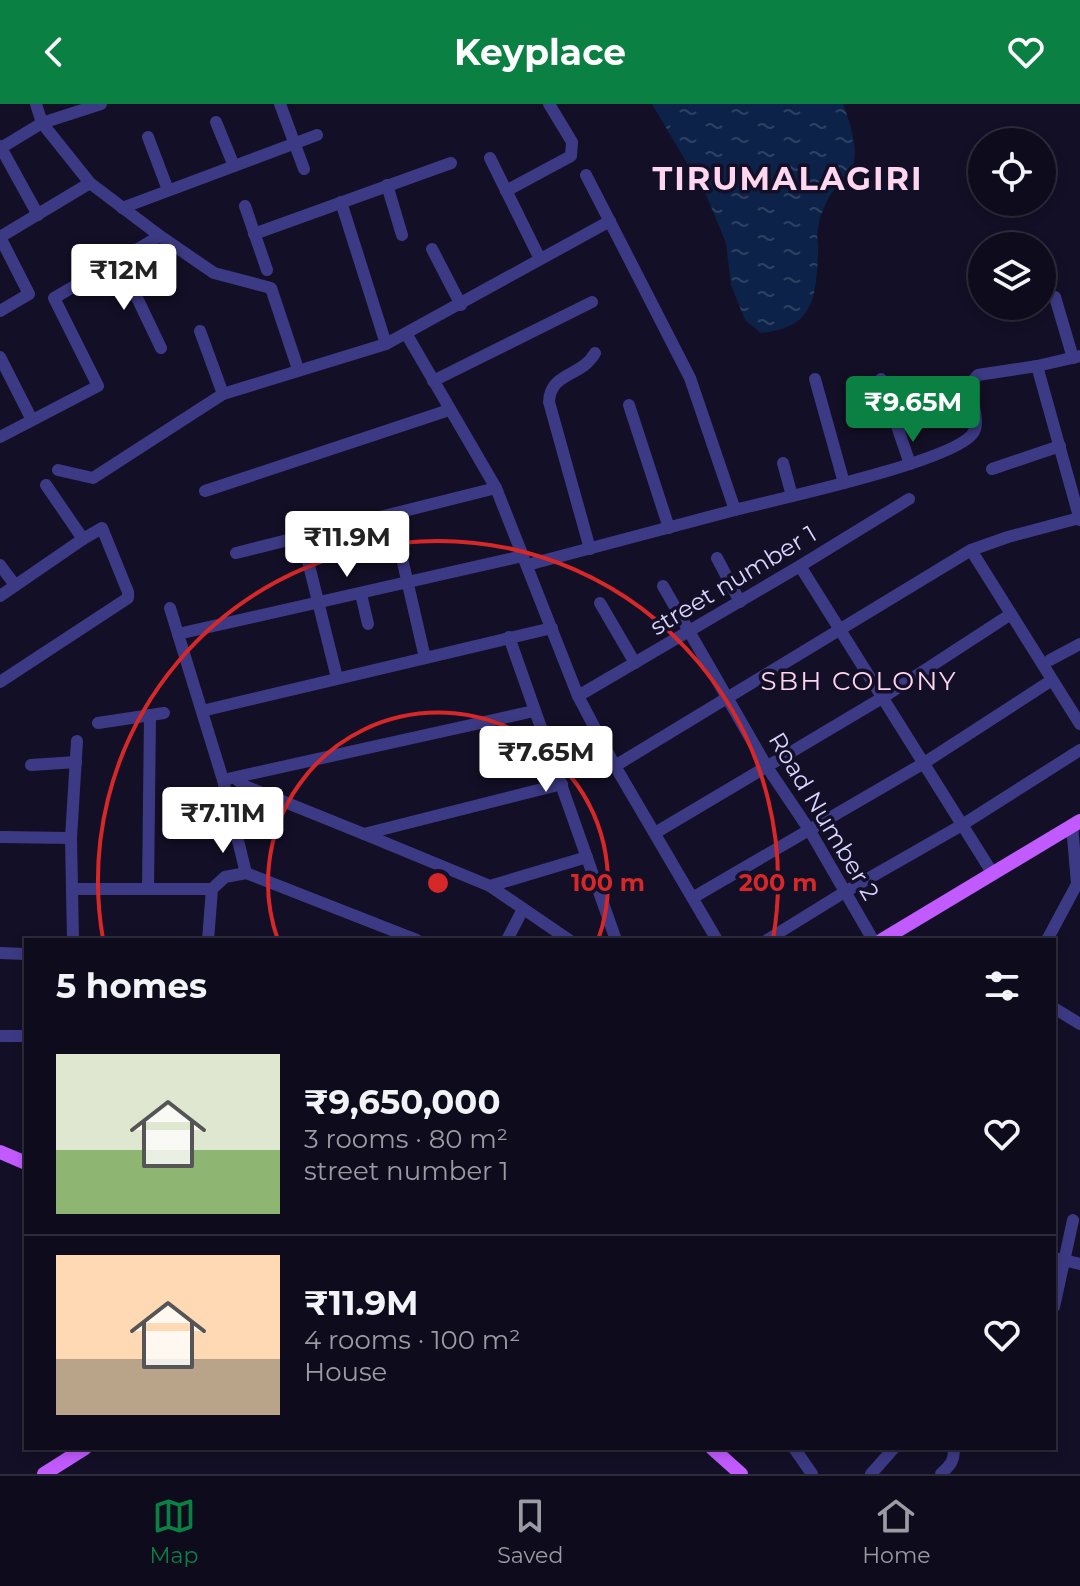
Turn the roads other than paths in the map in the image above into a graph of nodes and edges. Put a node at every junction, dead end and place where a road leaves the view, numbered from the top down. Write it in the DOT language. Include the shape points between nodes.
graph roads {
  1 [pos="36,104"];
  2 [pos="101,104"];
  3 [pos="280,104"];
  4 [pos="549,104"];
  5 [pos="216,122"];
  6 [pos="42,123"];
  7 [pos="317,135"];
  8 [pos="148,137"];
  9 [pos="295,143"];
  10 [pos="0,147"];
  11 [pos="490,158"];
  12 [pos="451,163"];
  13 [pos="234,166"];
  14 [pos="304,169"];
  15 [pos="586,175"];
  16 [pos="90,183"];
  17 [pos="387,185"];
  18 [pos="168,190"];
  19 [pos="506,191"];
  20 [pos="341,202"];
  21 [pos="245,206"];
  22 [pos="122,208"];
  23 [pos="38,215"];
  24 [pos="610,221"];
  25 [pos="254,234"];
  26 [pos="402,235"];
  27 [pos="160,236"];
  28 [pos="0,237"];
  29 [pos="432,249"];
  30 [pos="540,259"];
  31 [pos="119,260"];
  32 [pos="267,270"];
  33 [pos="1056,300"];
  34 [pos="592,302"];
  35 [pos="461,305"];
  36 [pos="0,311"];
  37 [pos="200,331"];
  38 [pos="407,335"];
  39 [pos="386,344"];
  40 [pos="161,348"];
  41 [pos="595,353"];
  42 [pos="0,357"];
  43 [pos="1076,357"];
  44 [pos="1037,366"];
  45 [pos="298,369"];
  46 [pos="815,379"];
  47 [pos="881,379"];
  48 [pos="433,381"];
  49 [pos="223,394"];
  50 [pos="629,405"];
  51 [pos="449,410"];
  52 [pos="32,420"];
  53 [pos="0,437"];
  54 [pos="1060,446"];
  55 [pos="783,463"];
  56 [pos="910,464"];
  57 [pos="992,469"];
  58 [pos="58,470"];
  59 [pos="844,483"];
  60 [pos="46,485"];
  61 [pos="496,488"];
  62 [pos="205,491"];
  63 [pos="792,496"];
  64 [pos="909,499"];
  65 [pos="735,510"];
  66 [pos="392,515"];
  67 [pos="1080,519"];
  68 [pos="669,528"];
  69 [pos="302,537"];
  70 [pos="83,539"];
  71 [pos="590,549"];
  72 [pos="971,550"];
  73 [pos="236,553"];
  74 [pos="717,558"];
  75 [pos="525,560"];
  76 [pos="0,565"];
  77 [pos="800,566"];
  78 [pos="406,582"];
  79 [pos="15,585"];
  80 [pos="663,586"];
  81 [pos="361,594"];
  82 [pos="0,596"];
  83 [pos="740,602"];
  84 [pos="318,603"];
  85 [pos="600,603"];
  86 [pos="170,608"];
  87 [pos="1011,614"];
  88 [pos="368,624"];
  89 [pos="552,628"];
  90 [pos="842,629"];
  91 [pos="690,631"];
  92 [pos="178,634"];
  93 [pos="509,637"];
  94 [pos="1080,644"];
  95 [pos="425,658"];
  96 [pos="1050,660"];
  97 [pos="635,663"];
  98 [pos="337,678"];
  99 [pos="1052,680"];
  100 [pos="0,682"];
  101 [pos="578,696"];
  102 [pos="882,698"];
  103 [pos="730,699"];
  104 [pos="202,711"];
  105 [pos="534,711"];
  106 [pos="98,723"];
  107 [pos="1080,724"];
  108 [pos="77,741"];
  109 [pos="1080,750"];
  110 [pos="76,762"];
  111 [pos="924,763"];
  112 [pos="31,765"];
  113 [pos="615,766"];
  114 [pos="767,767"];
  115 [pos="229,779"];
  116 [pos="562,784"];
  117 [pos="1076,823"];
  118 [pos="962,825"];
  119 [pos="810,831"];
  120 [pos="655,833"];
  121 [pos="364,834"];
  122 [pos="0,837"];
  123 [pos="71,838"];
  124 [pos="587,857"];
  125 [pos="246,873"];
  126 [pos="993,874"];
  127 [pos="1077,884"];
  128 [pos="490,886"];
  129 [pos="72,889"];
  130 [pos="148,889"];
  131 [pos="212,889"];
  132 [pos="843,893"];
  133 [pos="694,897"];
  134 [pos="1080,899"];
  135 [pos="523,909"];
  136 [pos="73,938"];
  137 [pos="208,938"];
  138 [pos="412,938"];
  139 [pos="508,938"];
  140 [pos="566,938"];
  141 [pos="615,938"];
  142 [pos="716,938"];
  143 [pos="770,938"];
  144 [pos="872,938"];
  145 [pos="885,938"];
  146 [pos="1048,938"];
  147 [pos="0,953"];
  148 [pos="24,954"];
  149 [pos="1056,1009"];
  150 [pos="1080,1024"];
  151 [pos="0,1036"];
  152 [pos="24,1036"];
  153 [pos="0,1152"];
  154 [pos="24,1162"];
  155 [pos="1073,1220"];
  156 [pos="1059,1259"];
  157 [pos="1080,1264"];
  158 [pos="1056,1288"];
  159 [pos="82,1450"];
  160 [pos="714,1450"];
  161 [pos="795,1450"];
  162 [pos="892,1450"];
  163 [pos="954,1450"];
  164 [pos="44,1474"];
  165 [pos="741,1474"];
  166 [pos="812,1474"];
  167 [pos="871,1474"];
  168 [pos="941,1474"];
  1 -- 6 [label="street"];
  2 -- 6 [label="street"];
  3 -- 9 [label="street"];
  4 -- 19 [label="street" via="572,142 571,156"];
  5 -- 13 [label="street"];
  6 -- 10 [label="street"];
  6 -- 16 [label="street"];
  7 -- 9 [label="street"];
  8 -- 18 [label="street"];
  9 -- 13 [label="street"];
  9 -- 14 [label="street"];
  10 -- 23 [label="street"];
  11 -- 19 [label="street"];
  12 -- 17 [label="street"];
  13 -- 18 [label="street"];
  15 -- 24 [label="street"];
  16 -- 22 [label="street"];
  16 -- 23 [label="street"];
  17 -- 20 [label="street"];
  17 -- 26 [label="street"];
  18 -- 22 [label="street"];
  19 -- 30 [label="street"];
  20 -- 25 [label="street"];
  20 -- 39 [label="street"];
  21 -- 25 [label="street"];
  22 -- 27 [label="street"];
  23 -- 28 [label="street"];
  24 -- 30 [label="street"];
  24 -- 65 [label="street" via="690,378"];
  25 -- 32 [label="street"];
  27 -- 31 [label="street"];
  27 -- 45 [label="street" via="214,273 271,288"];
  28 -- 36 [label="street" via="29,294"];
  29 -- 35 [label="street"];
  30 -- 35 [label="street"];
  31 -- 40 [label="street"];
  31 -- 52 [label="street" via="54,298 98,386"];
  33 -- 43 [label="street"];
  34 -- 48 [label="street"];
  35 -- 38 [label="street"];
  37 -- 49 [label="street"];
  38 -- 39 [label="street"];
  38 -- 48 [label="street"];
  39 -- 45 [label="street"];
  41 -- 71 [label="street" via="586,366 553,384 549,402"];
  42 -- 52 [label="street"];
  43 -- 44 [label="street"];
  44 -- 54 [label="street"];
  44 -- 56 [label="street" via="978,375 968,386 974,433"];
  45 -- 49 [label="street"];
  46 -- 59 [label="street"];
  47 -- 56 [label="street"];
  48 -- 51 [label="street"];
  49 -- 58 [label="street" via="93,478"];
  50 -- 68 [label="street"];
  51 -- 61 [label="street"];
  51 -- 62 [label="street"];
  52 -- 53 [label="street"];
  54 -- 57 [label="street"];
  54 -- 67 [label="street"];
  55 -- 63 [label="street"];
  56 -- 59 [label="street"];
  59 -- 63 [label="street"];
  60 -- 70 [label="street"];
  61 -- 66 [label="street"];
  61 -- 75 [label="street"];
  63 -- 65 [label="street"];
  64 -- 77 [label="street, street number 1"];
  65 -- 68 [label="street"];
  66 -- 69 [label="street"];
  66 -- 78 [label="street"];
  67 -- 72 [label="street"];
  68 -- 71 [label="street"];
  69 -- 73 [label="street"];
  69 -- 84 [label="street"];
  70 -- 79 [label="street"];
  70 -- 100 [label="street" via="102,528 128,598"];
  71 -- 75 [label="street"];
  72 -- 87 [label="street"];
  72 -- 90 [label="street"];
  74 -- 83 [label="street"];
  75 -- 78 [label="street"];
  75 -- 89 [label="street"];
  76 -- 79 [label="street"];
  77 -- 83 [label="street, street number 1"];
  77 -- 90 [label="street"];
  78 -- 81 [label="street"];
  78 -- 95 [label="street"];
  79 -- 82 [label="street"];
  80 -- 91 [label="street, Road Number 2"];
  81 -- 84 [label="street"];
  81 -- 88 [label="street"];
  83 -- 91 [label="street, street number 1"];
  84 -- 92 [label="street"];
  84 -- 98 [label="street"];
  85 -- 97 [label="street"];
  86 -- 92 [label="street"];
  87 -- 99 [label="street"];
  87 -- 102 [label="street"];
  89 -- 93 [label="street"];
  89 -- 101 [label="street"];
  90 -- 102 [label="street"];
  90 -- 103 [label="street"];
  91 -- 97 [label="street, street number 1"];
  91 -- 103 [label="street, Road Number 2"];
  92 -- 104 [label="street"];
  93 -- 95 [label="street"];
  93 -- 105 [label="street"];
  94 -- 96 [label="street"];
  95 -- 98 [label="street"];
  97 -- 101 [label="street, street number 1"];
  98 -- 104 [label="street"];
  99 -- 107 [label="street"];
  99 -- 111 [label="street"];
  101 -- 113 [label="street"];
  102 -- 111 [label="street"];
  102 -- 114 [label="street"];
  103 -- 113 [label="street"];
  103 -- 114 [label="street, Road Number 2"];
  104 -- 115 [label="street"];
  105 -- 115 [label="street"];
  105 -- 116 [label="street"];
  106 -- 130 [label="street" via="157,714"];
  108 -- 110 [label="street"];
  109 -- 118 [label="street"];
  110 -- 112 [label="street"];
  110 -- 123 [label="street"];
  111 -- 118 [label="street"];
  111 -- 119 [label="street"];
  113 -- 120 [label="street"];
  114 -- 119 [label="street, Road Number 2"];
  114 -- 120 [label="street"];
  115 -- 121 [label="street"];
  115 -- 125 [label="street"];
  116 -- 121 [label="street"];
  116 -- 124 [label="street"];
  117 -- 126 [label="main road"];
  117 -- 127 [label="street"];
  118 -- 126 [label="street"];
  118 -- 132 [label="street"];
  119 -- 132 [label="street, Road Number 2"];
  119 -- 133 [label="street"];
  120 -- 133 [label="street"];
  121 -- 128 [label="street"];
  122 -- 123 [label="street"];
  123 -- 129 [label="street"];
  124 -- 128 [label="street"];
  124 -- 141 [label="street"];
  125 -- 131 [label="street" via="225,877"];
  125 -- 138 [label="street"];
  126 -- 145 [label="main road"];
  127 -- 134 [label="street"];
  127 -- 146 [label="street"];
  128 -- 135 [label="street"];
  129 -- 130 [label="street"];
  129 -- 136 [label="street"];
  130 -- 131 [label="street"];
  131 -- 137 [label="street"];
  132 -- 143 [label="street"];
  132 -- 144 [label="street, Road Number 2"];
  133 -- 142 [label="street"];
  135 -- 139 [label="street"];
  135 -- 140 [label="street"];
  147 -- 148 [label="street"];
  149 -- 150 [label="street"];
  151 -- 152 [label="street"];
  153 -- 154 [label="main road"];
  155 -- 156 [label="street"];
  156 -- 157 [label="street"];
  156 -- 158 [label="street"];
  159 -- 164 [label="main road"];
  160 -- 165 [label="main road"];
  161 -- 166 [label="street"];
  162 -- 167 [label="street"];
  163 -- 168 [label="street" via="952,1462"];
}
